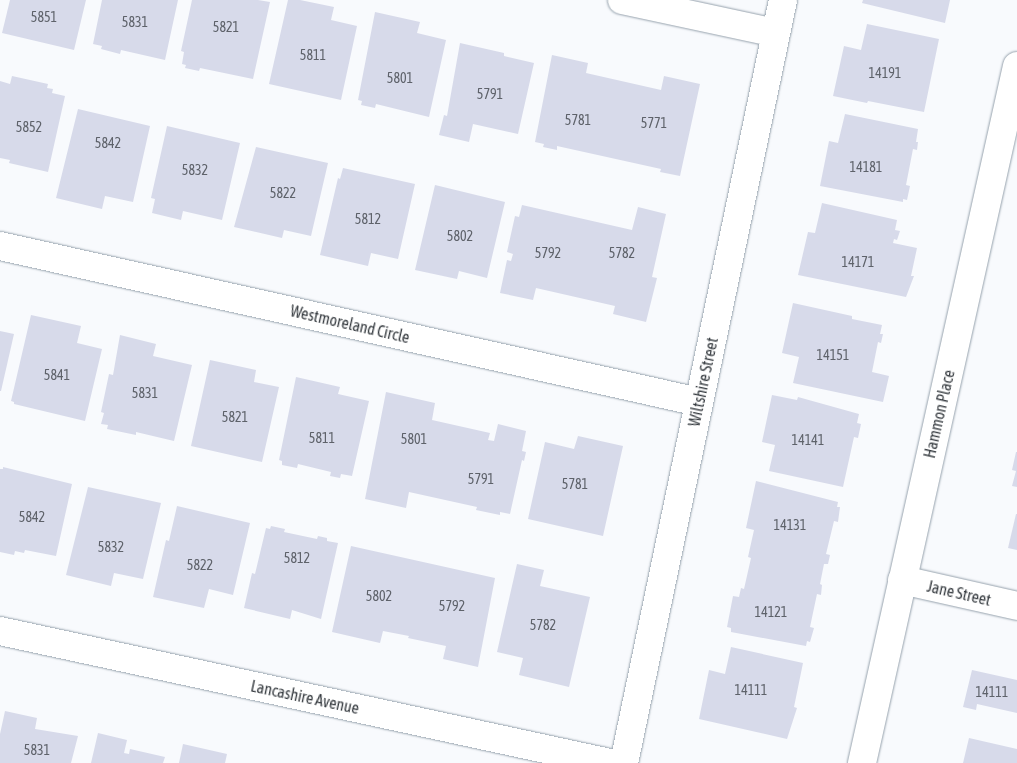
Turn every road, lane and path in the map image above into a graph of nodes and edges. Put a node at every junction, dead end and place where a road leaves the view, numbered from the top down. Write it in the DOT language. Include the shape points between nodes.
graph roads {
  1 [pos="622,0"];
  2 [pos="783,0"];
  3 [pos="776,33"];
  4 [pos="1017,66"];
  5 [pos="0,246"];
  6 [pos="699,402"];
  7 [pos="902,580"];
  8 [pos="1017,606"];
  9 [pos="0,631"];
  10 [pos="610,763"];
  11 [pos="624,763"];
  12 [pos="862,763"];
  1 -- 3 [label="street"];
  2 -- 3 [label="street, Wiltshire Street"];
  3 -- 6 [label="street, Wiltshire Street"];
  4 -- 7 [label="street, Hammon Place"];
  5 -- 6 [label="street, Westmoreland Circle"];
  6 -- 11 [label="street, Wiltshire Street"];
  7 -- 8 [label="street, Jane Street"];
  7 -- 12 [label="street, Hammon Place"];
  9 -- 10 [label="street, Lancashire Avenue"];
}
